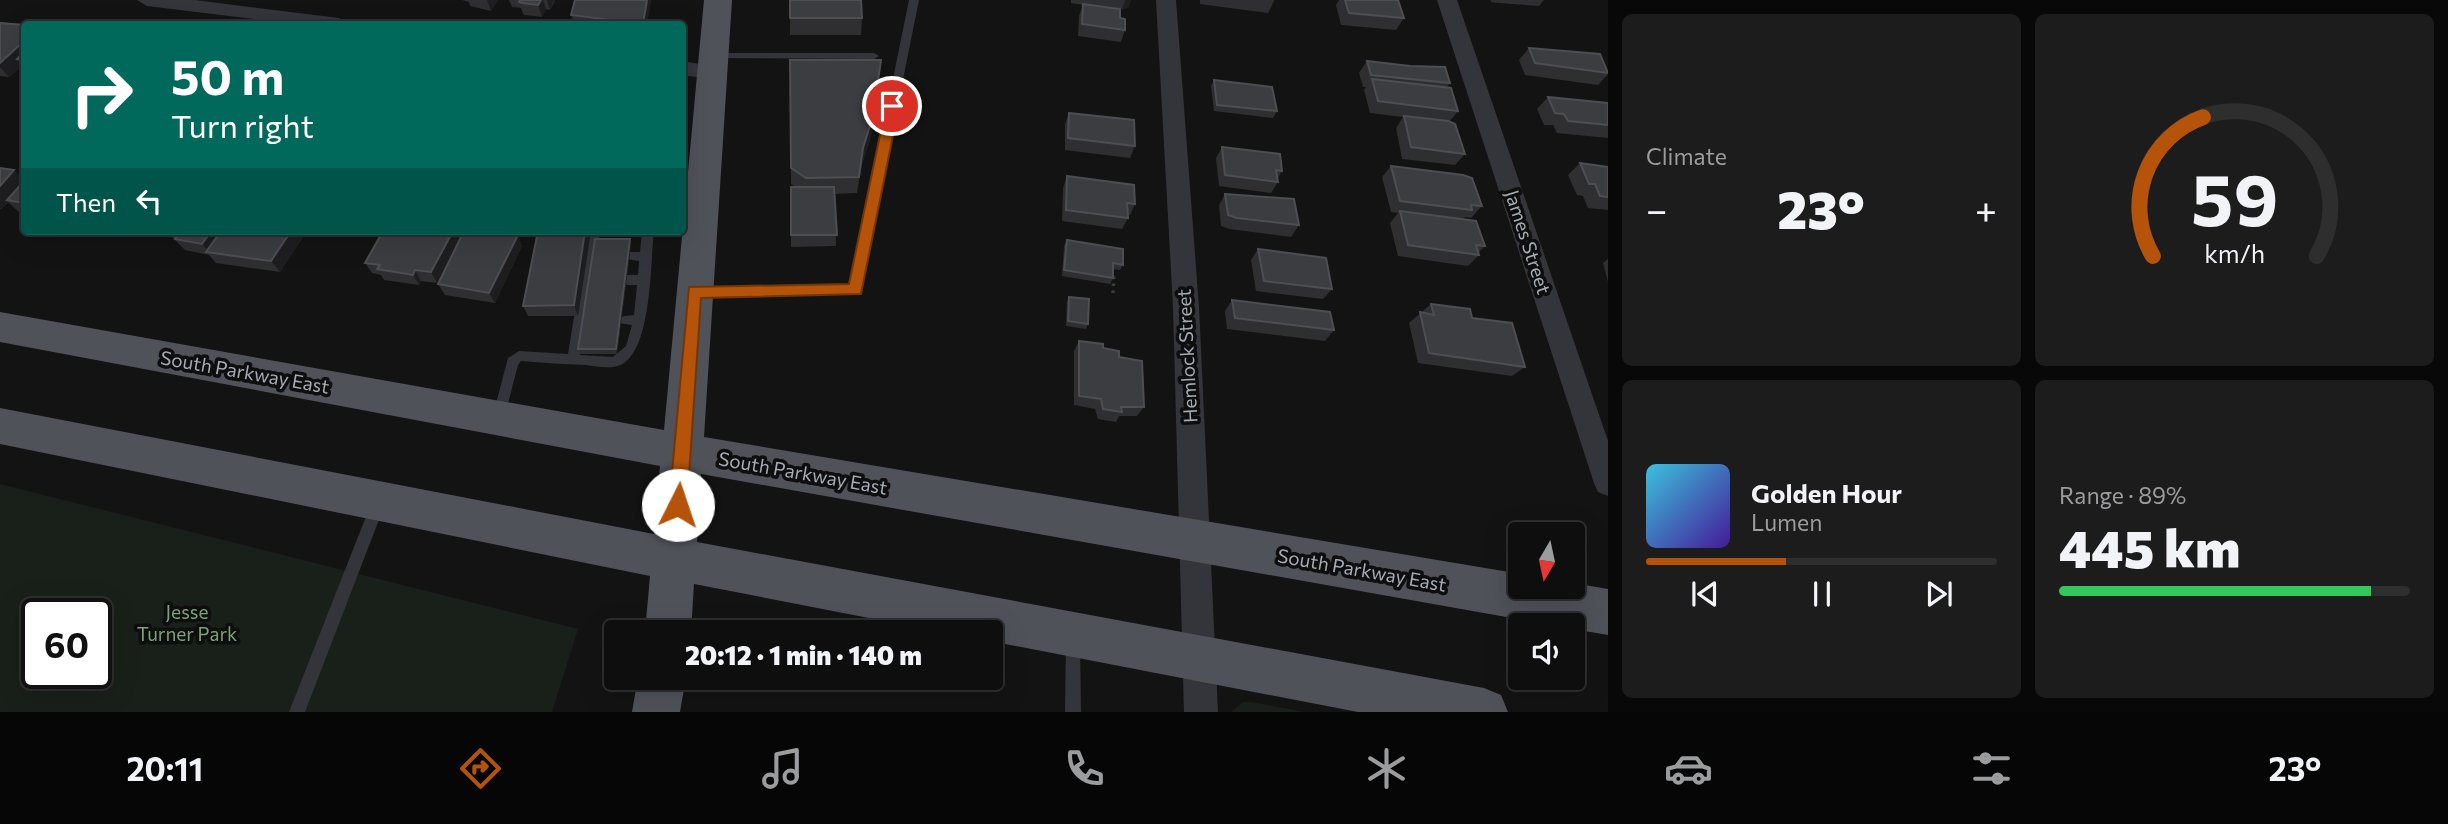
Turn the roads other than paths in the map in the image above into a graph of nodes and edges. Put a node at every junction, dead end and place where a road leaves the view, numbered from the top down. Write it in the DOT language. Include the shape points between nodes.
graph roads {
  1 [pos="147,0"];
  2 [pos="718,0"];
  3 [pos="914,0"];
  4 [pos="1166,0"];
  5 [pos="1447,0"];
  6 [pos="315,21"];
  7 [pos="874,56"];
  8 [pos="702,65"];
  9 [pos="594,235"];
  10 [pos="648,235"];
  11 [pos="630,256"];
  12 [pos="645,257"];
  13 [pos="627,280"];
  14 [pos="642,280"];
  15 [pos="694,292"];
  16 [pos="622,320"];
  17 [pos="637,320"];
  18 [pos="0,327"];
  19 [pos="573,360"];
  20 [pos="498,418"];
  21 [pos="0,426"];
  22 [pos="682,452"];
  23 [pos="1608,484"];
  24 [pos="380,501"];
  25 [pos="1195,541"];
  26 [pos="674,559"];
  27 [pos="1608,612"];
  28 [pos="669,620"];
  29 [pos="1073,634"];
  30 [pos="1199,658"];
  31 [pos="660,690"];
  32 [pos="1424,706"];
  33 [pos="297,712"];
  34 [pos="656,712"];
  35 [pos="1073,712"];
  36 [pos="1201,712"];
  37 [pos="1485,712"];
  1 -- 6 [label="street"];
  2 -- 8 [label="main road"];
  3 -- 15 [label="lane" via="856,290"];
  4 -- 25 [label="street, Hemlock Street" via="1186,307"];
  5 -- 23 [label="street, James Street"];
  7 -- 8 [label="lane"];
  8 -- 15 [label="main road"];
  9 -- 19 [label="lane"];
  10 -- 12 [label="lane"];
  11 -- 12 [label="lane"];
  12 -- 14 [label="lane"];
  13 -- 14 [label="lane"];
  14 -- 17 [label="lane"];
  15 -- 22 [label="main road"];
  16 -- 17 [label="lane"];
  17 -- 19 [label="lane" via="626,355 614,362"];
  18 -- 20 [label="main road, South Parkway East"];
  19 -- 20 [label="lane" via="519,356 512,362"];
  20 -- 22 [label="main road, South Parkway East"];
  21 -- 24 [label="main road"];
  22 -- 25 [label="main road, South Parkway East"];
  22 -- 26 [label="main road"];
  24 -- 26 [label="main road"];
  24 -- 33 [label="lane"];
  25 -- 27 [label="main road, South Parkway East"];
  25 -- 30 [label="street, Hemlock Street"];
  26 -- 28 [label="main road"];
  26 -- 29 [label="main road"];
  29 -- 30 [label="main road"];
  29 -- 35 [label="lane"];
  30 -- 32 [label="main road"];
  30 -- 36 [label="street, Hemlock Street"];
  31 -- 34 [label="main road"];
  32 -- 37 [label="main road"];
}
